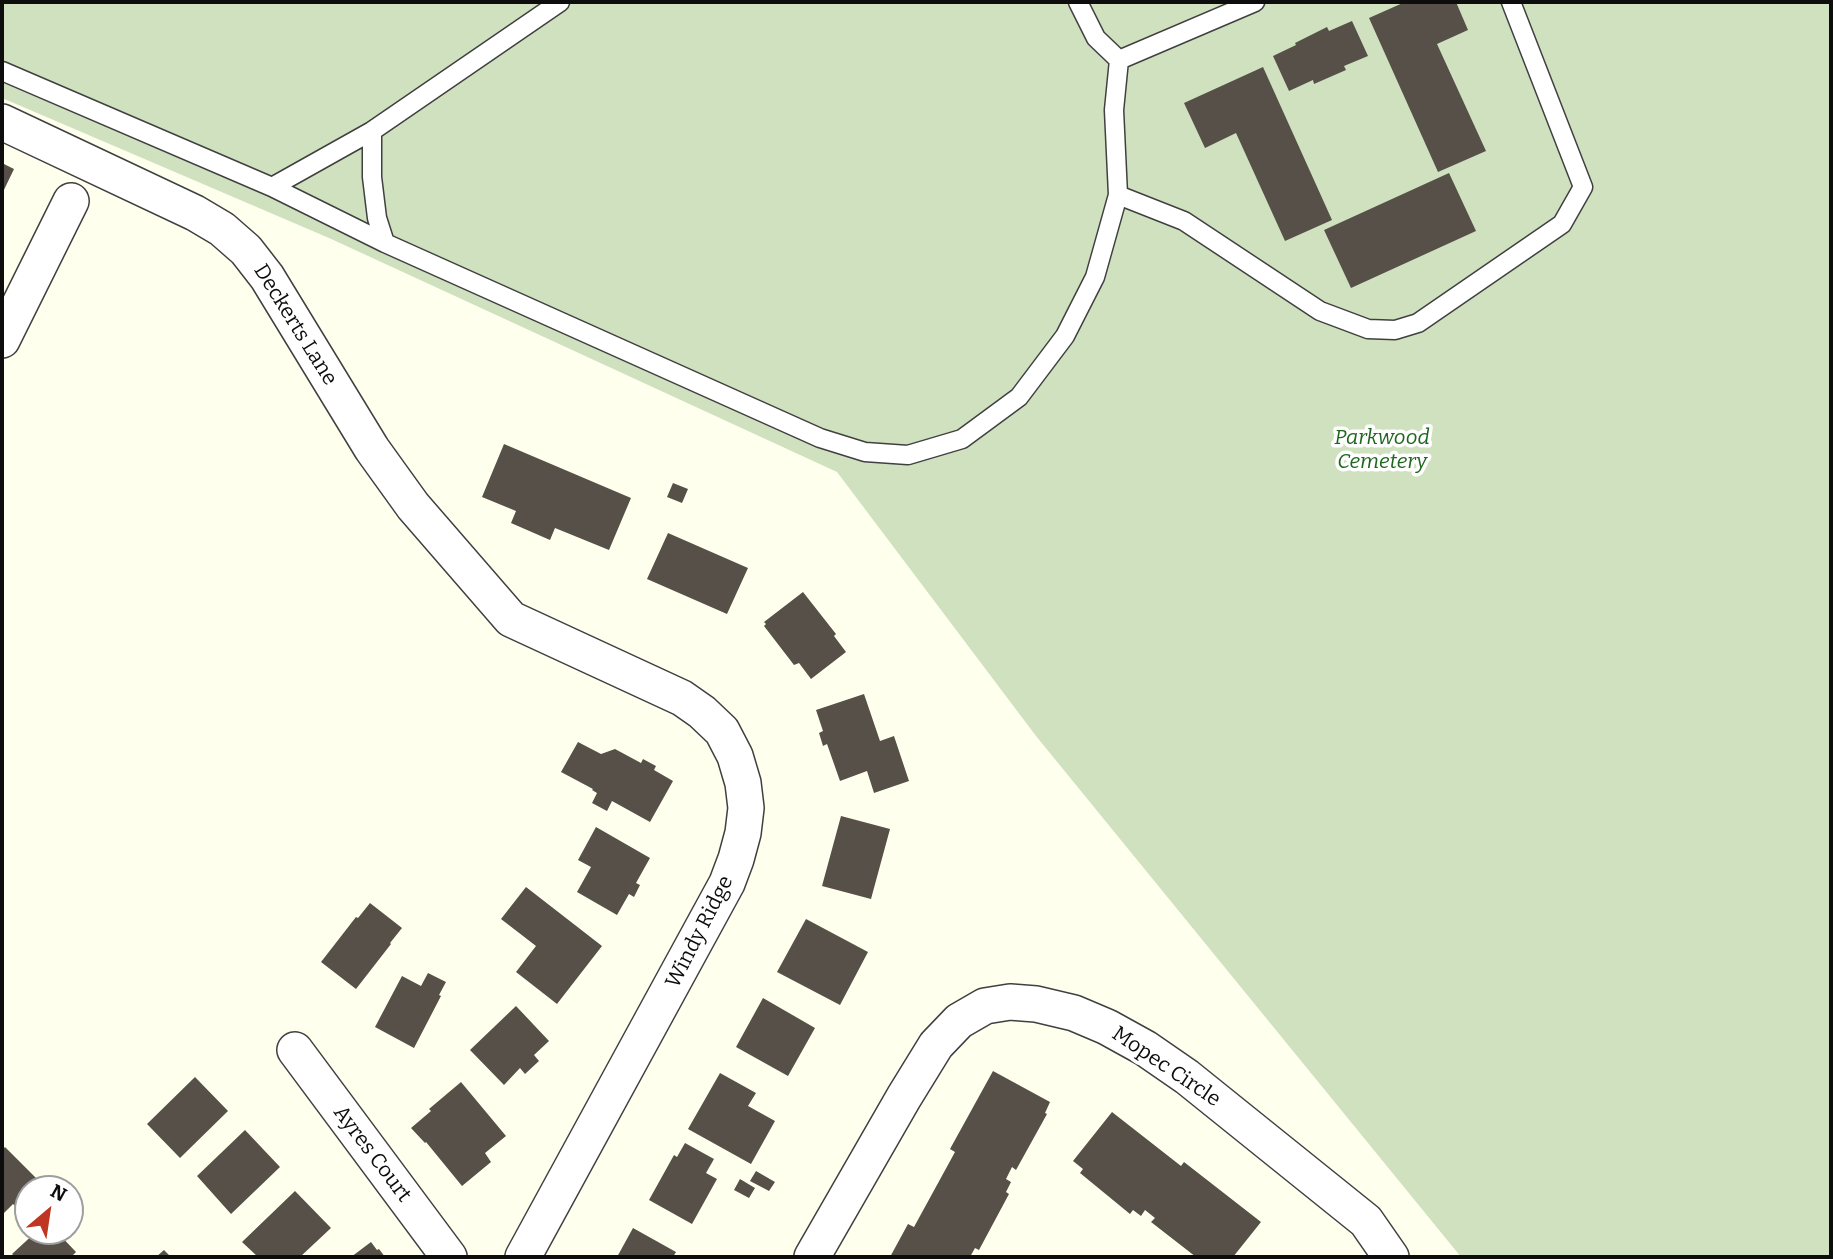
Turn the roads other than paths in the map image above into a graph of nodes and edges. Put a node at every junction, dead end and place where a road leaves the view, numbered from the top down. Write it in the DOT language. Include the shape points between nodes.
graph roads {
  1 [pos="560,2"];
  2 [pos="1079,2"];
  3 [pos="1255,2"];
  4 [pos="1511,2"];
  5 [pos="1119,60"];
  6 [pos="2,71"];
  7 [pos="2,122"];
  8 [pos="372,131"];
  9 [pos="272,187"];
  10 [pos="1118,195"];
  11 [pos="71,201"];
  12 [pos="385,243"];
  13 [pos="2,340"];
  14 [pos="511,619"];
  15 [pos="295,1050"];
  16 [pos="450,1257"];
  17 [pos="523,1257"];
  18 [pos="812,1257"];
  19 [pos="1391,1257"];
  1 -- 8 [label="lane"];
  2 -- 5 [label="lane" via="1096,38"];
  3 -- 5 [label="lane"];
  4 -- 10 [label="lane" via="1583,187 1562,224 1418,323 1395,330 1368,329 1320,311 1184,221"];
  5 -- 10 [label="lane" via="1114,110"];
  6 -- 9 [label="lane"];
  7 -- 14 [label="street, Deckerts Lane" via="195,213 246,250 372,449 413,506"];
  8 -- 9 [label="lane"];
  8 -- 12 [label="lane" via="372,177"];
  9 -- 12 [label="lane"];
  10 -- 12 [label="lane" via="1096,277 1065,335 1019,397 962,439 908,455 865,452 820,438"];
  11 -- 13 [label="street"];
  14 -- 17 [label="street, Windy Ridge" via="663,688 702,712 722,731 735,757 746,807 727,883"];
  15 -- 16 [label="street, Ayres Court"];
  18 -- 19 [label="street, Mopec Circle" via="936,1045 959,1021 985,1006 1010,1002 1074,1013 1145,1048 1366,1221"];
}
